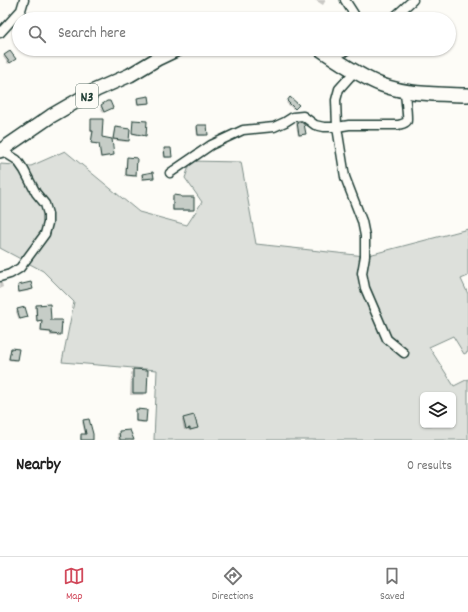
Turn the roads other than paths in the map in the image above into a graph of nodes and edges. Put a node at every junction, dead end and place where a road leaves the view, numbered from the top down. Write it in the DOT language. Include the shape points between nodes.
graph roads {
  1 [pos="24,0"];
  2 [pos="345,0"];
  3 [pos="414,0"];
  4 [pos="19,12"];
  5 [pos="353,12"];
  6 [pos="400,12"];
  7 [pos="12,20"];
  8 [pos="0,33"];
  9 [pos="163,56"];
  10 [pos="331,56"];
  11 [pos="337,56"];
  12 [pos="334,58"];
  13 [pos="355,71"];
  14 [pos="405,91"];
  15 [pos="468,95"];
  16 [pos="337,127"];
  17 [pos="0,150"];
  18 [pos="170,173"];
  19 [pos="0,277"];
  20 [pos="404,353"];
  1 -- 4 [label="street"];
  2 -- 5 [label="street"];
  3 -- 6 [label="street"];
  7 -- 8 [label="street"];
  9 -- 17 [label="main road, N3" via="96,90"];
  10 -- 12 [label="main road"];
  11 -- 12 [label="street"];
  12 -- 13 [label="main road"];
  13 -- 14 [label="main road" via="381,84"];
  13 -- 16 [label="street" via="339,89 336,100"];
  14 -- 15 [label="main road"];
  14 -- 16 [label="street" via="408,116 404,123 349,124"];
  16 -- 18 [label="street" via="315,125 302,116 293,117 274,128 243,130 211,145"];
  16 -- 20 [label="street" via="345,177 365,236 362,273 365,288 387,339"];
  17 -- 19 [label="street" via="17,160 36,194 45,204 48,214 45,234 20,268"];
}
